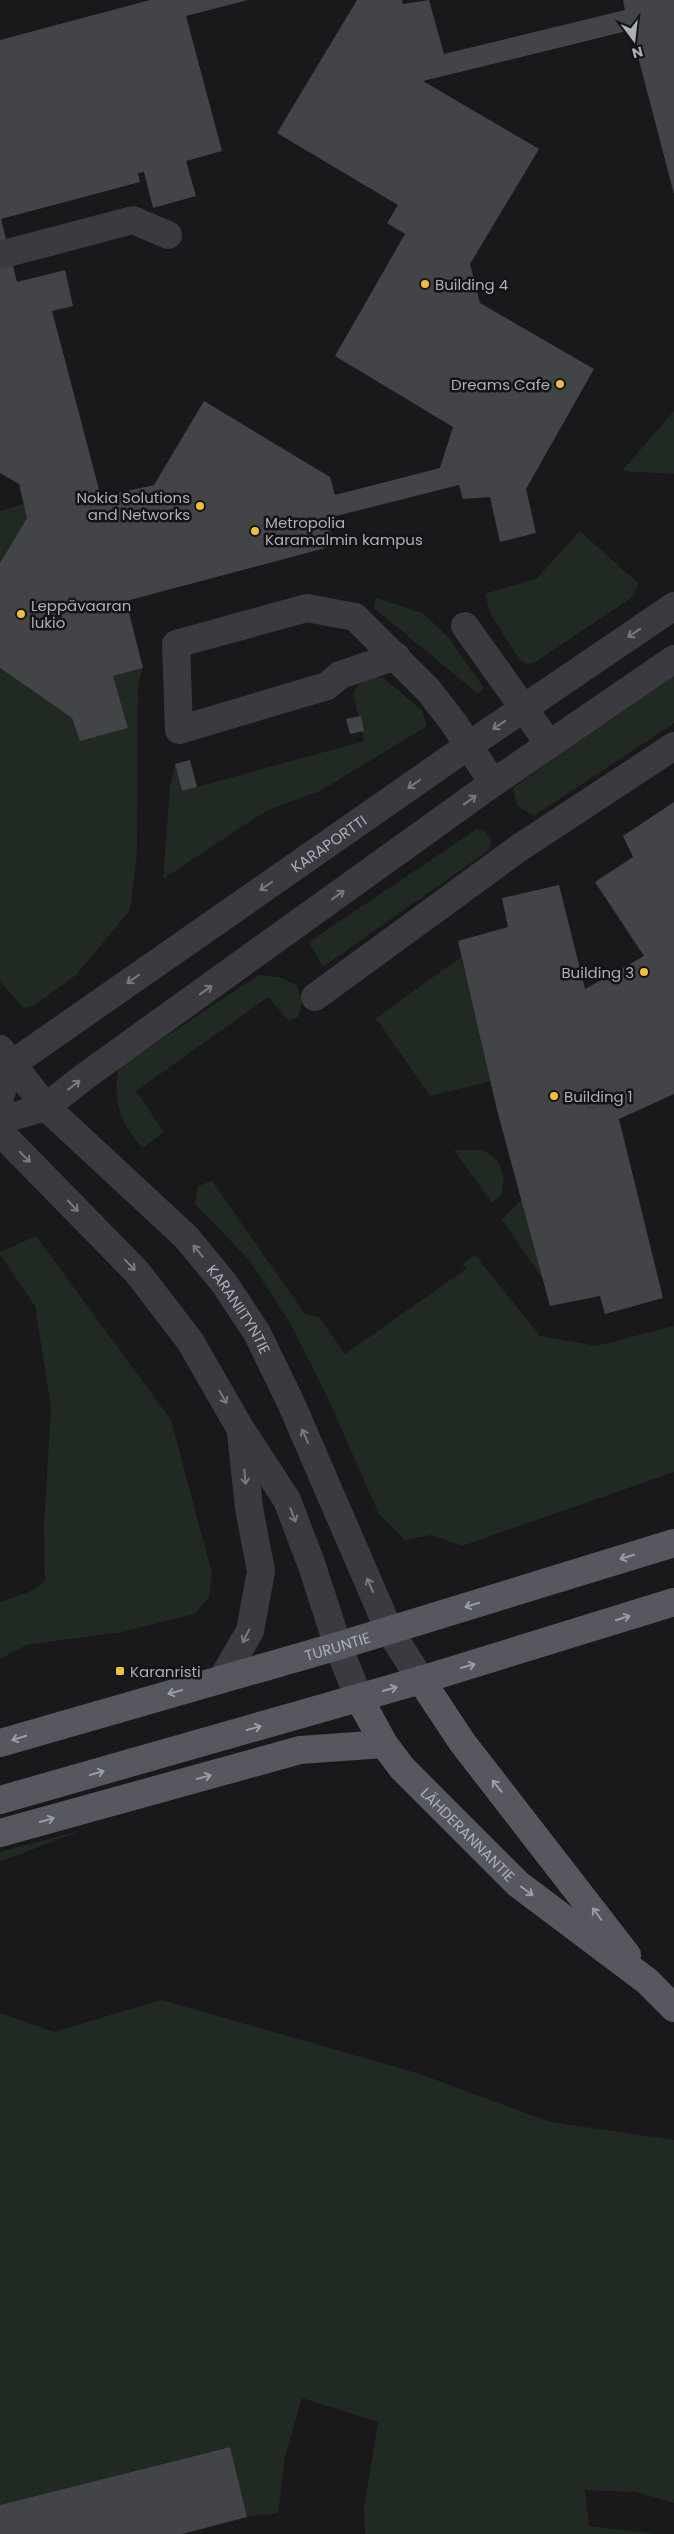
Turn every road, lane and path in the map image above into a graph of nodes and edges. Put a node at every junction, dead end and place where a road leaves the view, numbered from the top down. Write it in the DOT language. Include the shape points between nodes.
graph roads {
  1 [pos="168,235"];
  2 [pos="0,255"];
  3 [pos="674,606"];
  4 [pos="466,626"];
  5 [pos="396,656"];
  6 [pos="674,659"];
  7 [pos="524,708"];
  8 [pos="549,744"];
  9 [pos="468,746"];
  10 [pos="674,746"];
  11 [pos="492,783"];
  12 [pos="315,997"];
  13 [pos="6,1056"];
  14 [pos="0,1096"];
  15 [pos="46,1108"];
  16 [pos="0,1120"];
  17 [pos="0,1132"];
  18 [pos="240,1428"];
  19 [pos="674,1543"];
  20 [pos="674,1602"];
  21 [pos="389,1630"];
  22 [pos="338,1646"];
  23 [pos="222,1679"];
  24 [pos="421,1680"];
  25 [pos="359,1698"];
  26 [pos="0,1743"];
  27 [pos="384,1744"];
  28 [pos="0,1800"];
  29 [pos="0,1832"];
  30 [pos="647,1981"];
  31 [pos="674,2008"];
  1 -- 2 [label="street" via="133,220"];
  3 -- 7 [label="street, KARAPORTTI, one-way"];
  4 -- 7 [label="street"];
  5 -- 5 [label="street" via="355,618 307,608 176,644 179,730 327,686 340,675"];
  5 -- 9 [label="street" via="429,691"];
  6 -- 8 [label="street"];
  7 -- 8 [label="street"];
  7 -- 9 [label="street, KARAPORTTI, one-way"];
  8 -- 11 [label="street"];
  9 -- 11 [label="street"];
  9 -- 13 [label="street, KARAPORTTI, one-way"];
  10 -- 12 [label="street" via="519,848"];
  15 -- 11 [label="street, one-way"];
  13 -- 14 [label="street"];
  13 -- 15 [label="street, KARANIITYNTIE"];
  15 -- 16 [label="street"];
  21 -- 15 [label="street, KARANIITYNTIE, one-way" via="291,1403 257,1333 224,1283 186,1237"];
  17 -- 18 [label="street, one-way" via="137,1272 190,1341"];
  18 -- 22 [label="street, one-way" via="287,1500"];
  18 -- 23 [label="street, one-way" via="249,1508 261,1571 250,1631"];
  19 -- 21 [label="main road, TURUNTIE, one-way"];
  24 -- 20 [label="main road, one-way"];
  21 -- 22 [label="main road, TURUNTIE"];
  21 -- 24 [label="street, LÄHDERANNANTIE"];
  22 -- 23 [label="main road, TURUNTIE"];
  22 -- 25 [label="street, LÄHDERANNANTIE"];
  23 -- 26 [label="main road, TURUNTIE, one-way"];
  25 -- 24 [label="main road, one-way"];
  30 -- 24 [label="main road, LÄHDERANNANTIE, one-way" via="462,1742"];
  25 -- 27 [label="main road, LÄHDERANNANTIE"];
  28 -- 25 [label="main road, one-way"];
  29 -- 27 [label="main road, one-way" via="300,1750"];
  27 -- 30 [label="main road, LÄHDERANNANTIE, one-way" via="402,1768 518,1884"];
  30 -- 31 [label="main road, LÄHDERANNANTIE"];
}
